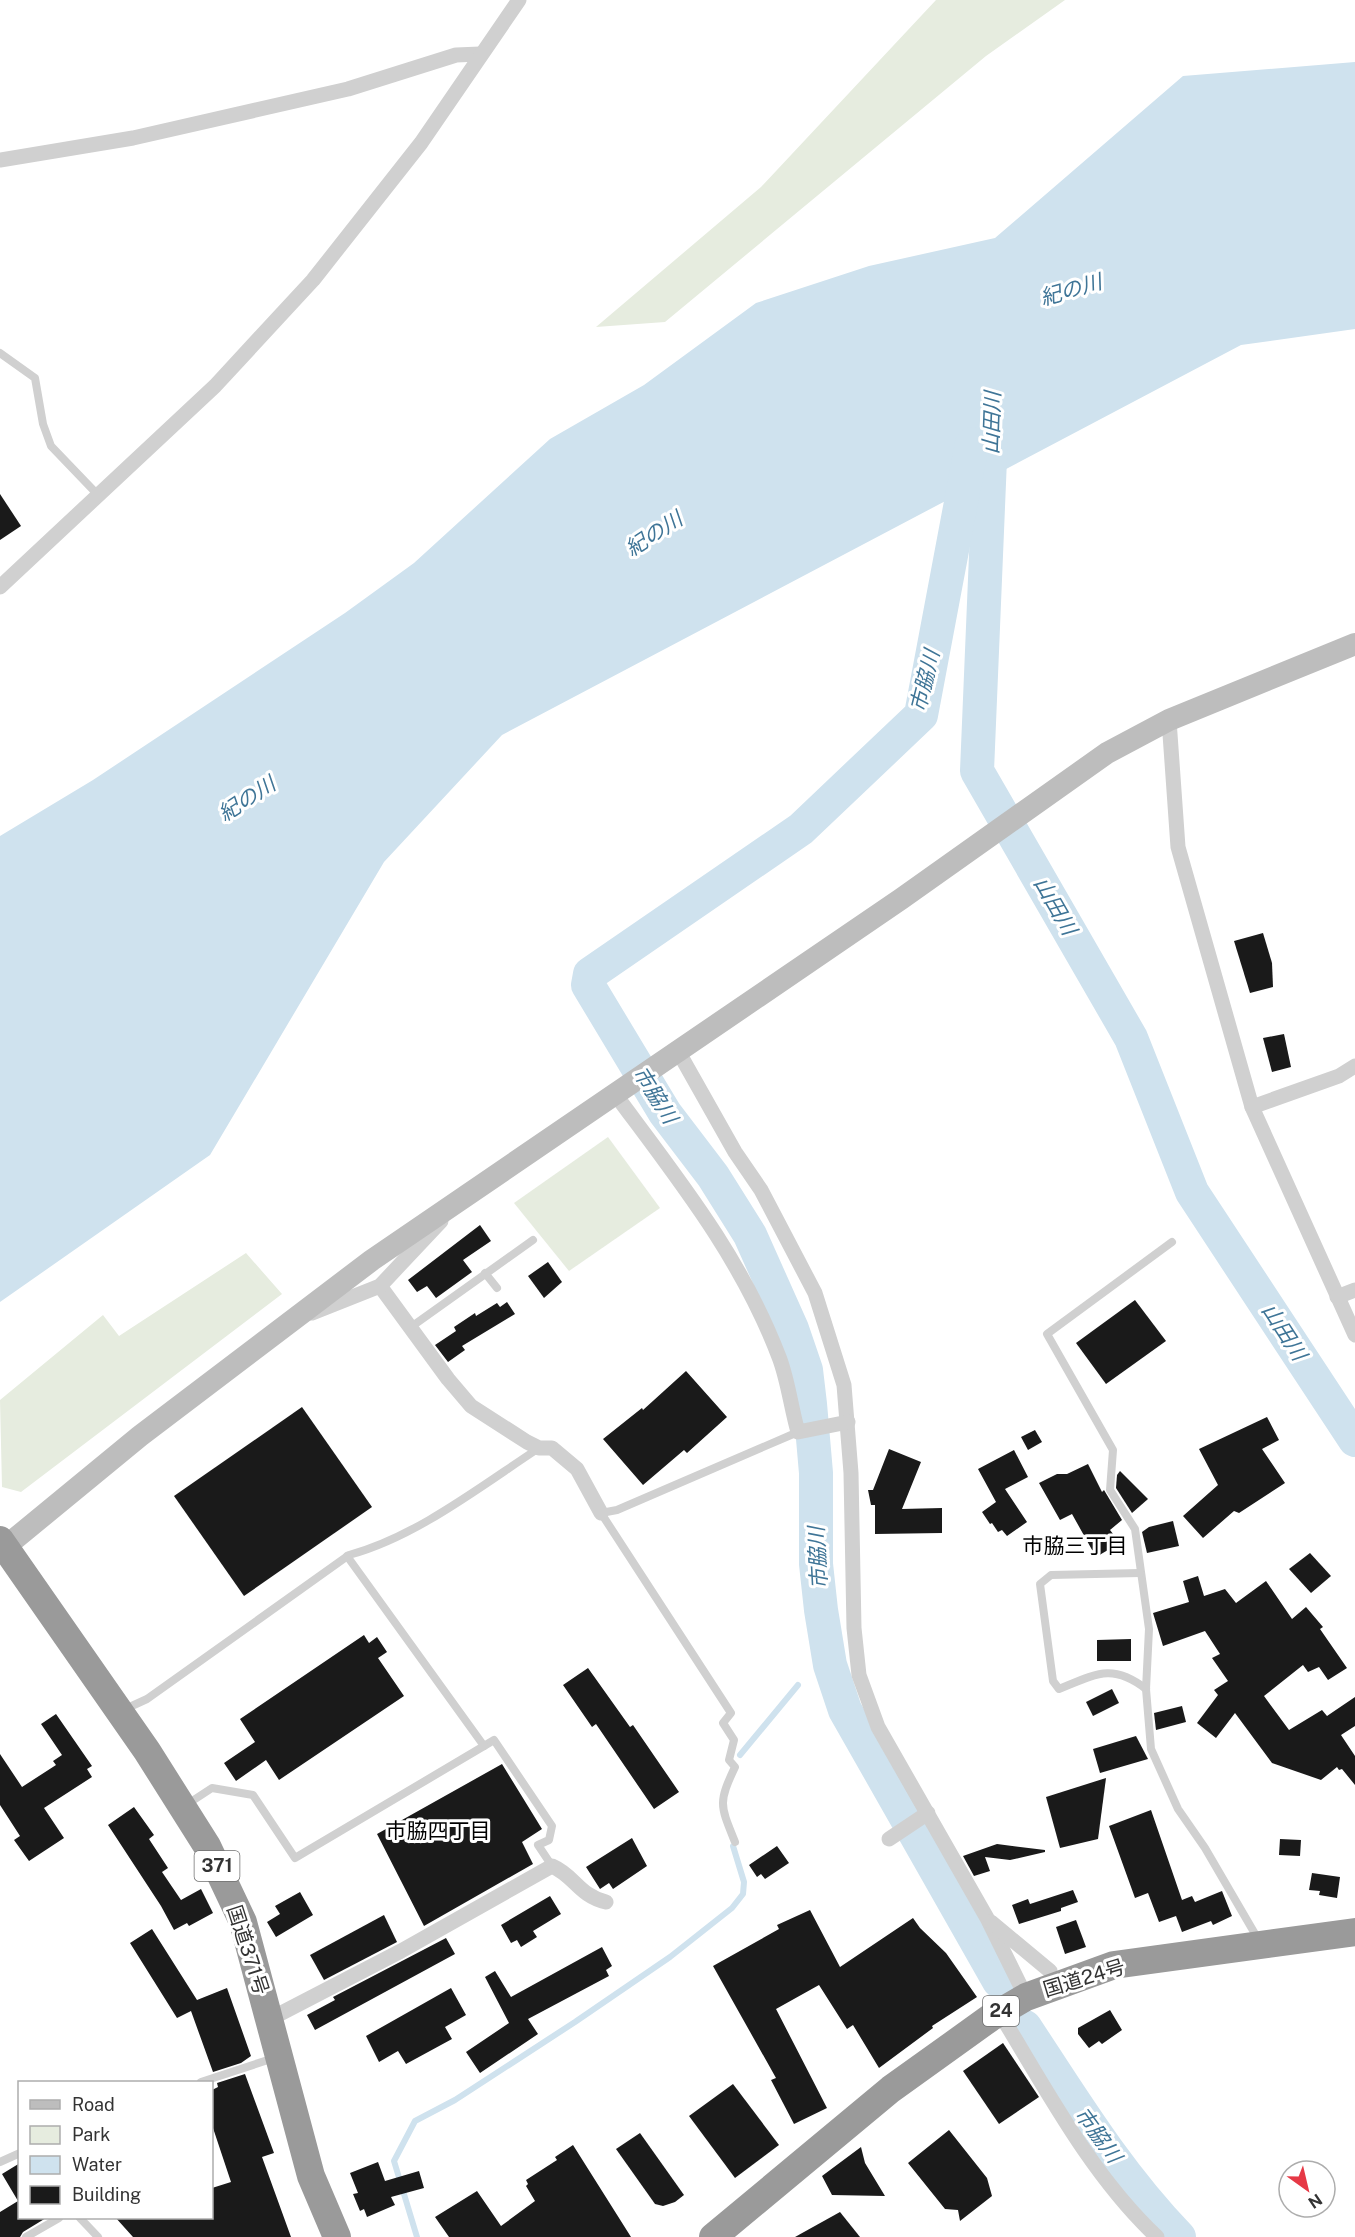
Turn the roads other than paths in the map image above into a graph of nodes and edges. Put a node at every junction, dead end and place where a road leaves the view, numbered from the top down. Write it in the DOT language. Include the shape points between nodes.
graph roads {
  1 [pos="519,0"];
  2 [pos="480,54"];
  3 [pos="0,160"];
  4 [pos="0,353"];
  5 [pos="98,495"];
  6 [pos="0,587"];
  7 [pos="1355,644"];
  8 [pos="1169,720"];
  9 [pos="678,1051"];
  10 [pos="1355,1066"];
  11 [pos="615,1094"];
  12 [pos="1252,1107"];
  13 [pos="461,1200"];
  14 [pos="533,1240"];
  15 [pos="1172,1242"];
  16 [pos="485,1273"];
  17 [pos="380,1286"];
  18 [pos="497,1288"];
  19 [pos="1355,1290"];
  20 [pos="1337,1297"];
  21 [pos="292,1321"];
  22 [pos="411,1327"];
  23 [pos="1355,1335"];
  24 [pos="848,1422"];
  25 [pos="798,1432"];
  26 [pos="539,1448"];
  27 [pos="601,1513"];
  28 [pos="2,1546"];
  29 [pos="347,1556"];
  30 [pos="1140,1573"];
  31 [pos="1146,1689"];
  32 [pos="119,1712"];
  33 [pos="484,1746"];
  34 [pos="183,1808"];
  35 [pos="928,1813"];
  36 [pos="889,1839"];
  37 [pos="735,1842"];
  38 [pos="552,1866"];
  39 [pos="606,1902"];
  40 [pos="987,1918"];
  41 [pos="1355,1932"];
  42 [pos="1261,1944"];
  43 [pos="1050,1971"];
  44 [pos="1026,1997"];
  45 [pos="999,2012"];
  46 [pos="270,2019"];
  47 [pos="280,2056"];
  48 [pos="204,2081"];
  49 [pos="18,2154"];
  50 [pos="0,2162"];
  51 [pos="57,2219"];
  52 [pos="82,2219"];
  53 [pos="26,2237"];
  54 [pos="98,2237"];
  55 [pos="337,2237"];
  56 [pos="713,2237"];
  57 [pos="1157,2237"];
  1 -- 2 [label="street"];
  2 -- 3 [label="street" via="456,55 348,89 133,138"];
  2 -- 5 [label="street" via="421,143 313,280 215,386"];
  4 -- 5 [label="lane" via="35,378 42,424 51,446"];
  5 -- 6 [label="street"];
  7 -- 8 [label="street"];
  8 -- 9 [label="street" via="1107,753"];
  8 -- 12 [label="street" via="1178,847"];
  9 -- 11 [label="street"];
  9 -- 24 [label="street" via="761,1190 815,1293 844,1385"];
  10 -- 12 [label="street" via="1340,1076"];
  11 -- 13 [label="street"];
  11 -- 25 [label="street" via="714,1227 743,1279 780,1359"];
  12 -- 20 [label="street"];
  13 -- 17 [label="street"];
  13 -- 21 [label="street" via="372,1260"];
  14 -- 16 [label="lane"];
  15 -- 30 [label="lane" via="1047,1334 1113,1450 1110,1490 1135,1529"];
  16 -- 18 [label="lane"];
  16 -- 22 [label="lane"];
  17 -- 21 [label="street"];
  17 -- 22 [label="street"];
  19 -- 20 [label="street"];
  20 -- 23 [label="street"];
  21 -- 28 [label="street"];
  22 -- 26 [label="street" via="471,1406"];
  24 -- 25 [label="street"];
  24 -- 35 [label="street" via="859,1676 878,1727"];
  25 -- 27 [label="lane" via="617,1510"];
  26 -- 27 [label="street" via="552,1448 577,1469"];
  26 -- 29 [label="lane" via="379,1547"];
  27 -- 37 [label="lane" via="731,1713 723,1723 734,1740 729,1760 735,1767 722,1794 724,1815"];
  28 -- 32 [label="highway, 国道371号 / 371"];
  29 -- 32 [label="lane" via="147,1699"];
  29 -- 33 [label="lane"];
  30 -- 31 [label="lane" via="1149,1629"];
  30 -- 31 [label="lane" via="1051,1575 1040,1584 1053,1681 1059,1689 1114,1671"];
  31 -- 42 [label="lane" via="1151,1749 1178,1809"];
  32 -- 34 [label="highway, 国道371号 / 371"];
  33 -- 34 [label="lane" via="295,1858 253,1795 212,1788"];
  33 -- 38 [label="lane" via="494,1740 552,1826 549,1840 538,1845"];
  34 -- 46 [label="highway, 国道371号 / 371" via="207,1846 243,1922"];
  35 -- 36 [label="street"];
  35 -- 40 [label="street"];
  38 -- 39 [label="street" via="590,1898"];
  38 -- 46 [label="street"];
  40 -- 43 [label="street"];
  40 -- 44 [label="street"];
  41 -- 42 [label="highway, 国道24号 / 24"];
  42 -- 44 [label="highway, 国道24号 / 24" via="1114,1965"];
  44 -- 45 [label="highway, 国道24号 / 24"];
  45 -- 56 [label="highway, 国道24号 / 24" via="891,2089"];
  45 -- 57 [label="street" via="1105,2177"];
  46 -- 47 [label="highway, 国道371号 / 371"];
  47 -- 48 [label="lane"];
  47 -- 55 [label="highway, 国道371号 / 371" via="311,2176"];
  49 -- 50 [label="lane"];
  51 -- 53 [label="lane"];
  52 -- 54 [label="lane"];
}
